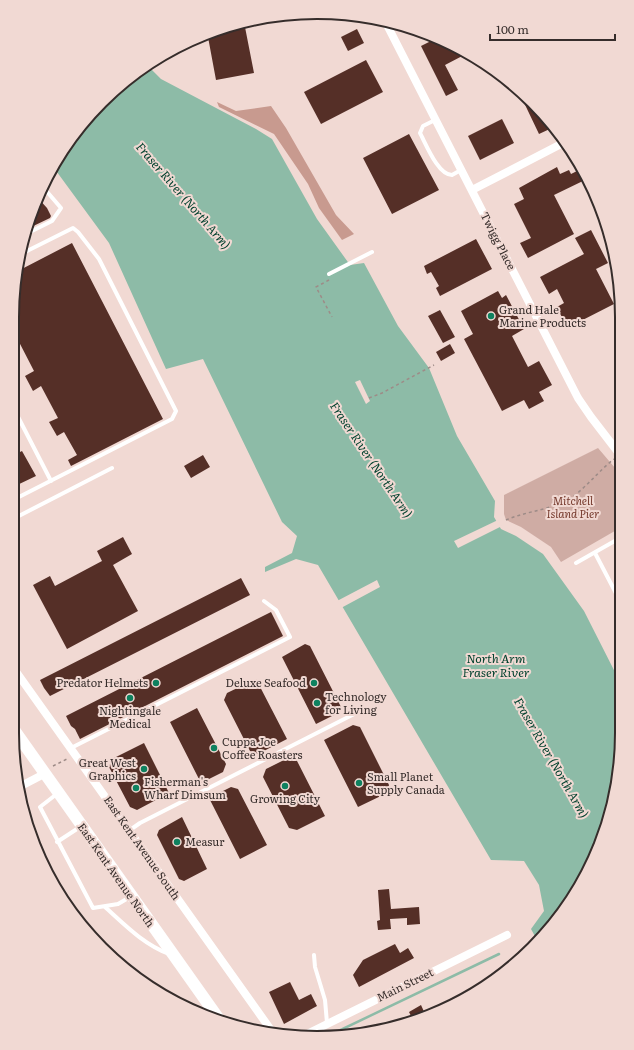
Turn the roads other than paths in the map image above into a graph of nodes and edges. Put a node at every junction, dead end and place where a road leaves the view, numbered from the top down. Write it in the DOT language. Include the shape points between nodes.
graph roads {
  1 [pos="389,28"];
  2 [pos="435,120"];
  3 [pos="560,145"];
  4 [pos="462,170"];
  5 [pos="472,190"];
  6 [pos="47,192"];
  7 [pos="32,231"];
  8 [pos="27,251"];
  9 [pos="372,252"];
  10 [pos="329,274"];
  11 [pos="19,419"];
  12 [pos="615,454"];
  13 [pos="112,468"];
  14 [pos="51,481"];
  15 [pos="19,497"];
  16 [pos="19,516"];
  17 [pos="615,541"];
  18 [pos="595,553"];
  19 [pos="576,563"];
  20 [pos="615,591"];
  21 [pos="264,601"];
  22 [pos="19,676"];
  23 [pos="362,710"];
  24 [pos="19,738"];
  25 [pos="73,751"];
  26 [pos="43,772"];
  27 [pos="24,784"];
  28 [pos="58,793"];
  29 [pos="82,826"];
  30 [pos="130,830"];
  31 [pos="57,842"];
  32 [pos="131,896"];
  33 [pos="105,907"];
  34 [pos="507,935"];
  35 [pos="173,955"];
  36 [pos="314,955"];
  37 [pos="214,1012"];
  38 [pos="327,1023"];
  39 [pos="269,1027"];
  40 [pos="313,1031"];
  1 -- 2 [label="street, Twigg Place"];
  2 -- 4 [label="street, Twigg Place"];
  2 -- 4 [label="lane" via="423,126 420,133 436,162 446,174 452,175"];
  3 -- 5 [label="street"];
  4 -- 5 [label="street, Twigg Place"];
  5 -- 12 [label="street, Twigg Place" via="578,398"];
  6 -- 7 [label="lane" via="61,208 52,221"];
  8 -- 14 [label="lane" via="73,228 78,232 99,259 176,411 172,419"];
  9 -- 10 [label="lane"];
  11 -- 14 [label="lane"];
  13 -- 16 [label="lane"];
  14 -- 15 [label="lane"];
  17 -- 18 [label="lane"];
  18 -- 19 [label="lane"];
  18 -- 20 [label="lane"];
  21 -- 25 [label="lane" via="276,610 290,637"];
  22 -- 25 [label="street, East Kent Avenue South"];
  23 -- 30 [label="lane"];
  24 -- 26 [label="street, East Kent Avenue North"];
  25 -- 30 [label="street, East Kent Avenue South"];
  26 -- 27 [label="street"];
  26 -- 28 [label="street, East Kent Avenue North"];
  28 -- 29 [label="street, East Kent Avenue North"];
  28 -- 31 [label="lane" via="40,807"];
  29 -- 31 [label="lane"];
  29 -- 32 [label="street, East Kent Avenue North"];
  30 -- 39 [label="street, East Kent Avenue South"];
  31 -- 33 [label="lane" via="93,908"];
  32 -- 33 [label="lane" via="118,904"];
  32 -- 35 [label="street, East Kent Avenue North"];
  33 -- 35 [label="lane" via="141,939"];
  34 -- 38 [label="street, Main Street"];
  35 -- 37 [label="street, East Kent Avenue North"];
  36 -- 38 [label="lane" via="325,1000"];
  38 -- 40 [label="street, Main Street"];
}
